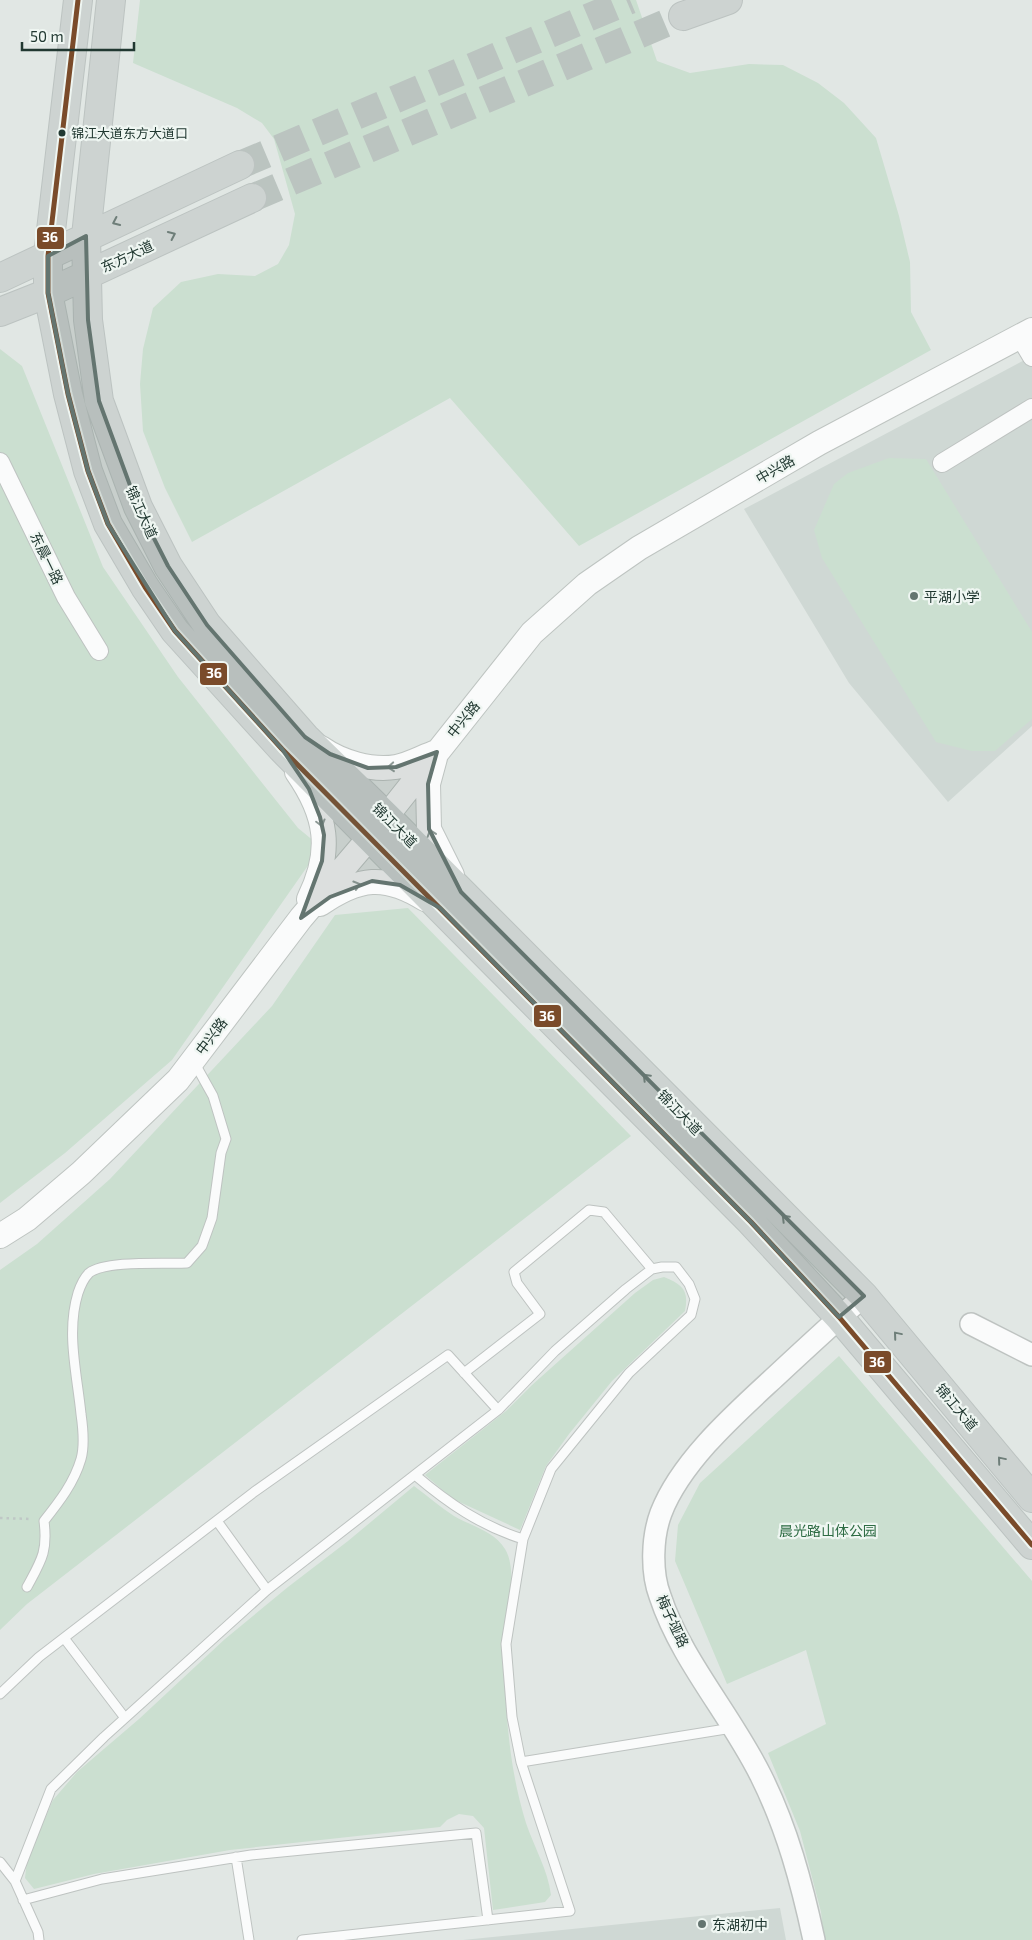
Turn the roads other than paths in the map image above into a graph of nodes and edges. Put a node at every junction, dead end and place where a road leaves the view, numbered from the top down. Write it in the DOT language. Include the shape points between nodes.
graph roads {
  1 [pos="78,0"];
  2 [pos="111,0"];
  3 [pos="728,0"];
  4 [pos="683,16"];
  5 [pos="240,166"];
  6 [pos="252,198"];
  7 [pos="86,236"];
  8 [pos="48,256"];
  9 [pos="86,275"];
  10 [pos="0,278"];
  11 [pos="48,293"];
  12 [pos="0,312"];
  13 [pos="1026,334"];
  14 [pos="1032,357"];
  15 [pos="1032,408"];
  16 [pos="0,462"];
  17 [pos="942,463"];
  18 [pos="98,651"];
  19 [pos="294,743"];
  20 [pos="437,752"];
  21 [pos="386,816"];
  22 [pos="370,837"];
  23 [pos="461,892"];
  24 [pos="440,908"];
  25 [pos="300,918"];
  26 [pos="193,1060"];
  27 [pos="0,1236"];
  28 [pos="652,1269"];
  29 [pos="864,1296"];
  30 [pos="839,1317"];
  31 [pos="971,1324"];
  32 [pos="1032,1355"];
  33 [pos="464,1374"];
  34 [pos="498,1410"];
  35 [pos="415,1475"];
  36 [pos="1032,1498"];
  37 [pos="217,1521"];
  38 [pos="523,1539"];
  39 [pos="1032,1545"];
  40 [pos="27,1587"];
  41 [pos="267,1590"];
  42 [pos="64,1638"];
  43 [pos="0,1694"];
  44 [pos="125,1718"];
  45 [pos="734,1728"];
  46 [pos="521,1762"];
  47 [pos="236,1857"];
  48 [pos="0,1862"];
  49 [pos="14,1881"];
  50 [pos="23,1900"];
  51 [pos="488,1920"];
  52 [pos="39,1940"];
  53 [pos="249,1940"];
  54 [pos="302,1940"];
  55 [pos="814,1940"];
  1 -- 8 [label="main road, 锦江大道"];
  2 -- 7 [label="main road, 锦江大道"];
  3 -- 4 [label="main road"];
  5 -- 7 [label="main road, one-way"];
  9 -- 6 [label="main road, 东方大道, one-way"];
  7 -- 8 [label="main road"];
  7 -- 9 [label="main road, 锦江大道"];
  8 -- 10 [label="main road"];
  8 -- 11 [label="main road, 锦江大道"];
  9 -- 11 [label="main road, 东方大道"];
  9 -- 19 [label="main road, 锦江大道" via="88,320 99,402 138,507 168,566 207,625"];
  11 -- 12 [label="main road, 东方大道"];
  11 -- 19 [label="main road, 锦江大道" via="68,394 88,471 108,524 175,631"];
  13 -- 14 [label="street"];
  13 -- 20 [label="main road, 中兴路" via="819,443 639,548 587,584 532,633"];
  15 -- 17 [label="street"];
  16 -- 18 [label="street, 东晨一路" via="66,597"];
  20 -- 19 [label="main road, one-way" via="396,767 368,768"];
  19 -- 21 [label="main road, 锦江大道"];
  19 -- 22 [label="main road, 锦江大道"];
  19 -- 25 [label="main road, one-way" via="324,835 315,887"];
  20 -- 21 [label="main road, 中兴路"];
  23 -- 20 [label="main road, one-way" via="429,829 428,784"];
  21 -- 22 [label="main road, 中兴路"];
  21 -- 23 [label="main road, 锦江大道"];
  22 -- 24 [label="main road, 锦江大道"];
  22 -- 25 [label="main road, 中兴路"];
  29 -- 23 [label="main road, 锦江大道, one-way"];
  25 -- 24 [label="main road, one-way" via="330,897 372,881 400,885"];
  24 -- 30 [label="main road, 锦江大道" via="752,1222"];
  25 -- 26 [label="main road, 中兴路"];
  26 -- 27 [label="main road, 中兴路" via="178,1080 81,1173 27,1219"];
  26 -- 40 [label="lane" via="213,1096 226,1138 212,1218 202,1246 187,1263 106,1266 90,1273 80,1286 72,1326 83,1433 81,1458 67,1491 44,1521 46,1540 43,1556"];
  28 -- 33 [label="lane" via="604,1212 589,1210 514,1272 517,1283 540,1314"];
  28 -- 34 [label="lane" via="555,1351"];
  28 -- 38 [label="lane" via="676,1267 695,1298 691,1315 629,1373 551,1469"];
  29 -- 30 [label="street, 梅子垭路"];
  36 -- 29 [label="main road, 锦江大道, one-way"];
  30 -- 39 [label="main road, 锦江大道"];
  30 -- 45 [label="street, 梅子垭路" via="692,1459 661,1513 655,1534 659,1594 669,1619"];
  31 -- 32 [label="street"];
  33 -- 34 [label="lane"];
  33 -- 37 [label="lane" via="448,1355"];
  34 -- 35 [label="lane"];
  35 -- 38 [label="lane" via="471,1516 497,1531"];
  35 -- 41 [label="lane"];
  37 -- 41 [label="lane"];
  37 -- 42 [label="lane"];
  38 -- 46 [label="lane" via="506,1644 512,1717"];
  41 -- 44 [label="lane"];
  42 -- 43 [label="lane"];
  42 -- 44 [label="lane"];
  44 -- 49 [label="lane" via="51,1789"];
  45 -- 46 [label="lane"];
  45 -- 55 [label="street, 梅子垭路" via="761,1776 781,1823 802,1884"];
  46 -- 51 [label="lane" via="570,1911"];
  47 -- 50 [label="lane" via="102,1879"];
  47 -- 51 [label="lane" via="476,1833"];
  47 -- 53 [label="lane"];
  48 -- 49 [label="lane"];
  49 -- 50 [label="lane"];
  50 -- 52 [label="lane"];
  51 -- 54 [label="lane"];
}
